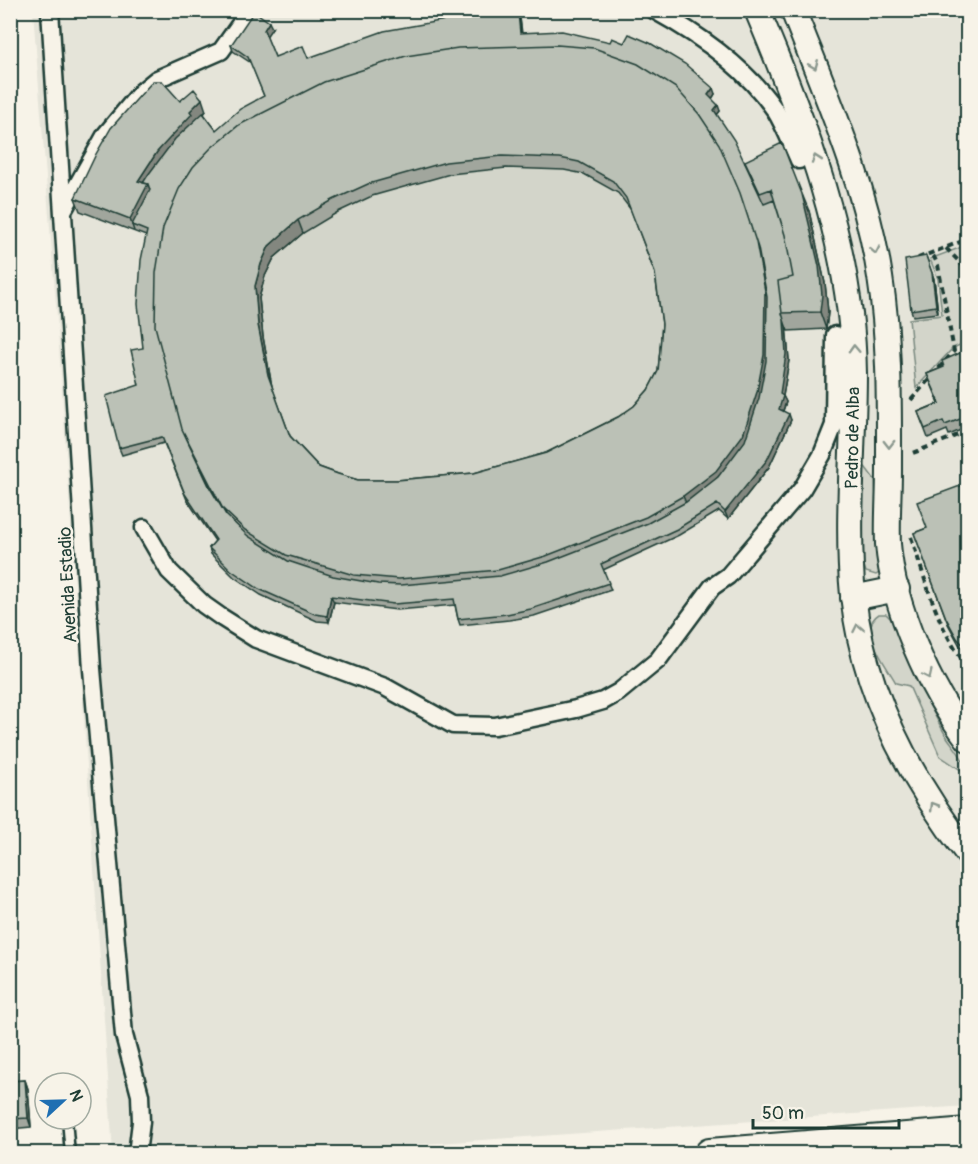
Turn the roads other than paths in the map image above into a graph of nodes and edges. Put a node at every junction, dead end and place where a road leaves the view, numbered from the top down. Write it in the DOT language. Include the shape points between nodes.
graph roads {
  1 [pos="50,10"];
  2 [pos="250,10"];
  3 [pos="654,10"];
  4 [pos="757,10"];
  5 [pos="793,10"];
  6 [pos="798,160"];
  7 [pos="64,209"];
  8 [pos="835,335"];
  9 [pos="144,528"];
  10 [pos="897,589"];
  11 [pos="853,598"];
  12 [pos="968,739"];
  13 [pos="968,854"];
  14 [pos="68,1131"];
  15 [pos="968,1133"];
  16 [pos="70,1154"];
  17 [pos="136,1154"];
  18 [pos="710,1154"];
  1 -- 7 [label="street, Avenida Estadio"];
  2 -- 7 [label="street" via="220,51 157,79 141,92 106,134"];
  3 -- 6 [label="street" via="706,44 748,80 775,111"];
  11 -- 4 [label="street, Pedro de Alba, one-way" via="854,351 846,284 820,171"];
  5 -- 10 [label="street, Pedro de Alba, one-way" via="855,170 880,276 889,397 888,545"];
  7 -- 17 [label="street, Avenida Estadio" via="93,679 124,1035 140,1095"];
  8 -- 9 [label="street" via="834,425 802,489 728,576 712,587 658,660 619,692 576,709 495,726 453,726 385,687 256,639 221,617 169,571"];
  10 -- 11 [label="street"];
  10 -- 12 [label="street, Pedro de Alba, one-way" via="930,681"];
  13 -- 11 [label="street, Pedro de Alba, one-way" via="937,811 894,736 871,678"];
  14 -- 16 [label="lane"];
  15 -- 18 [label="highway"];
}
